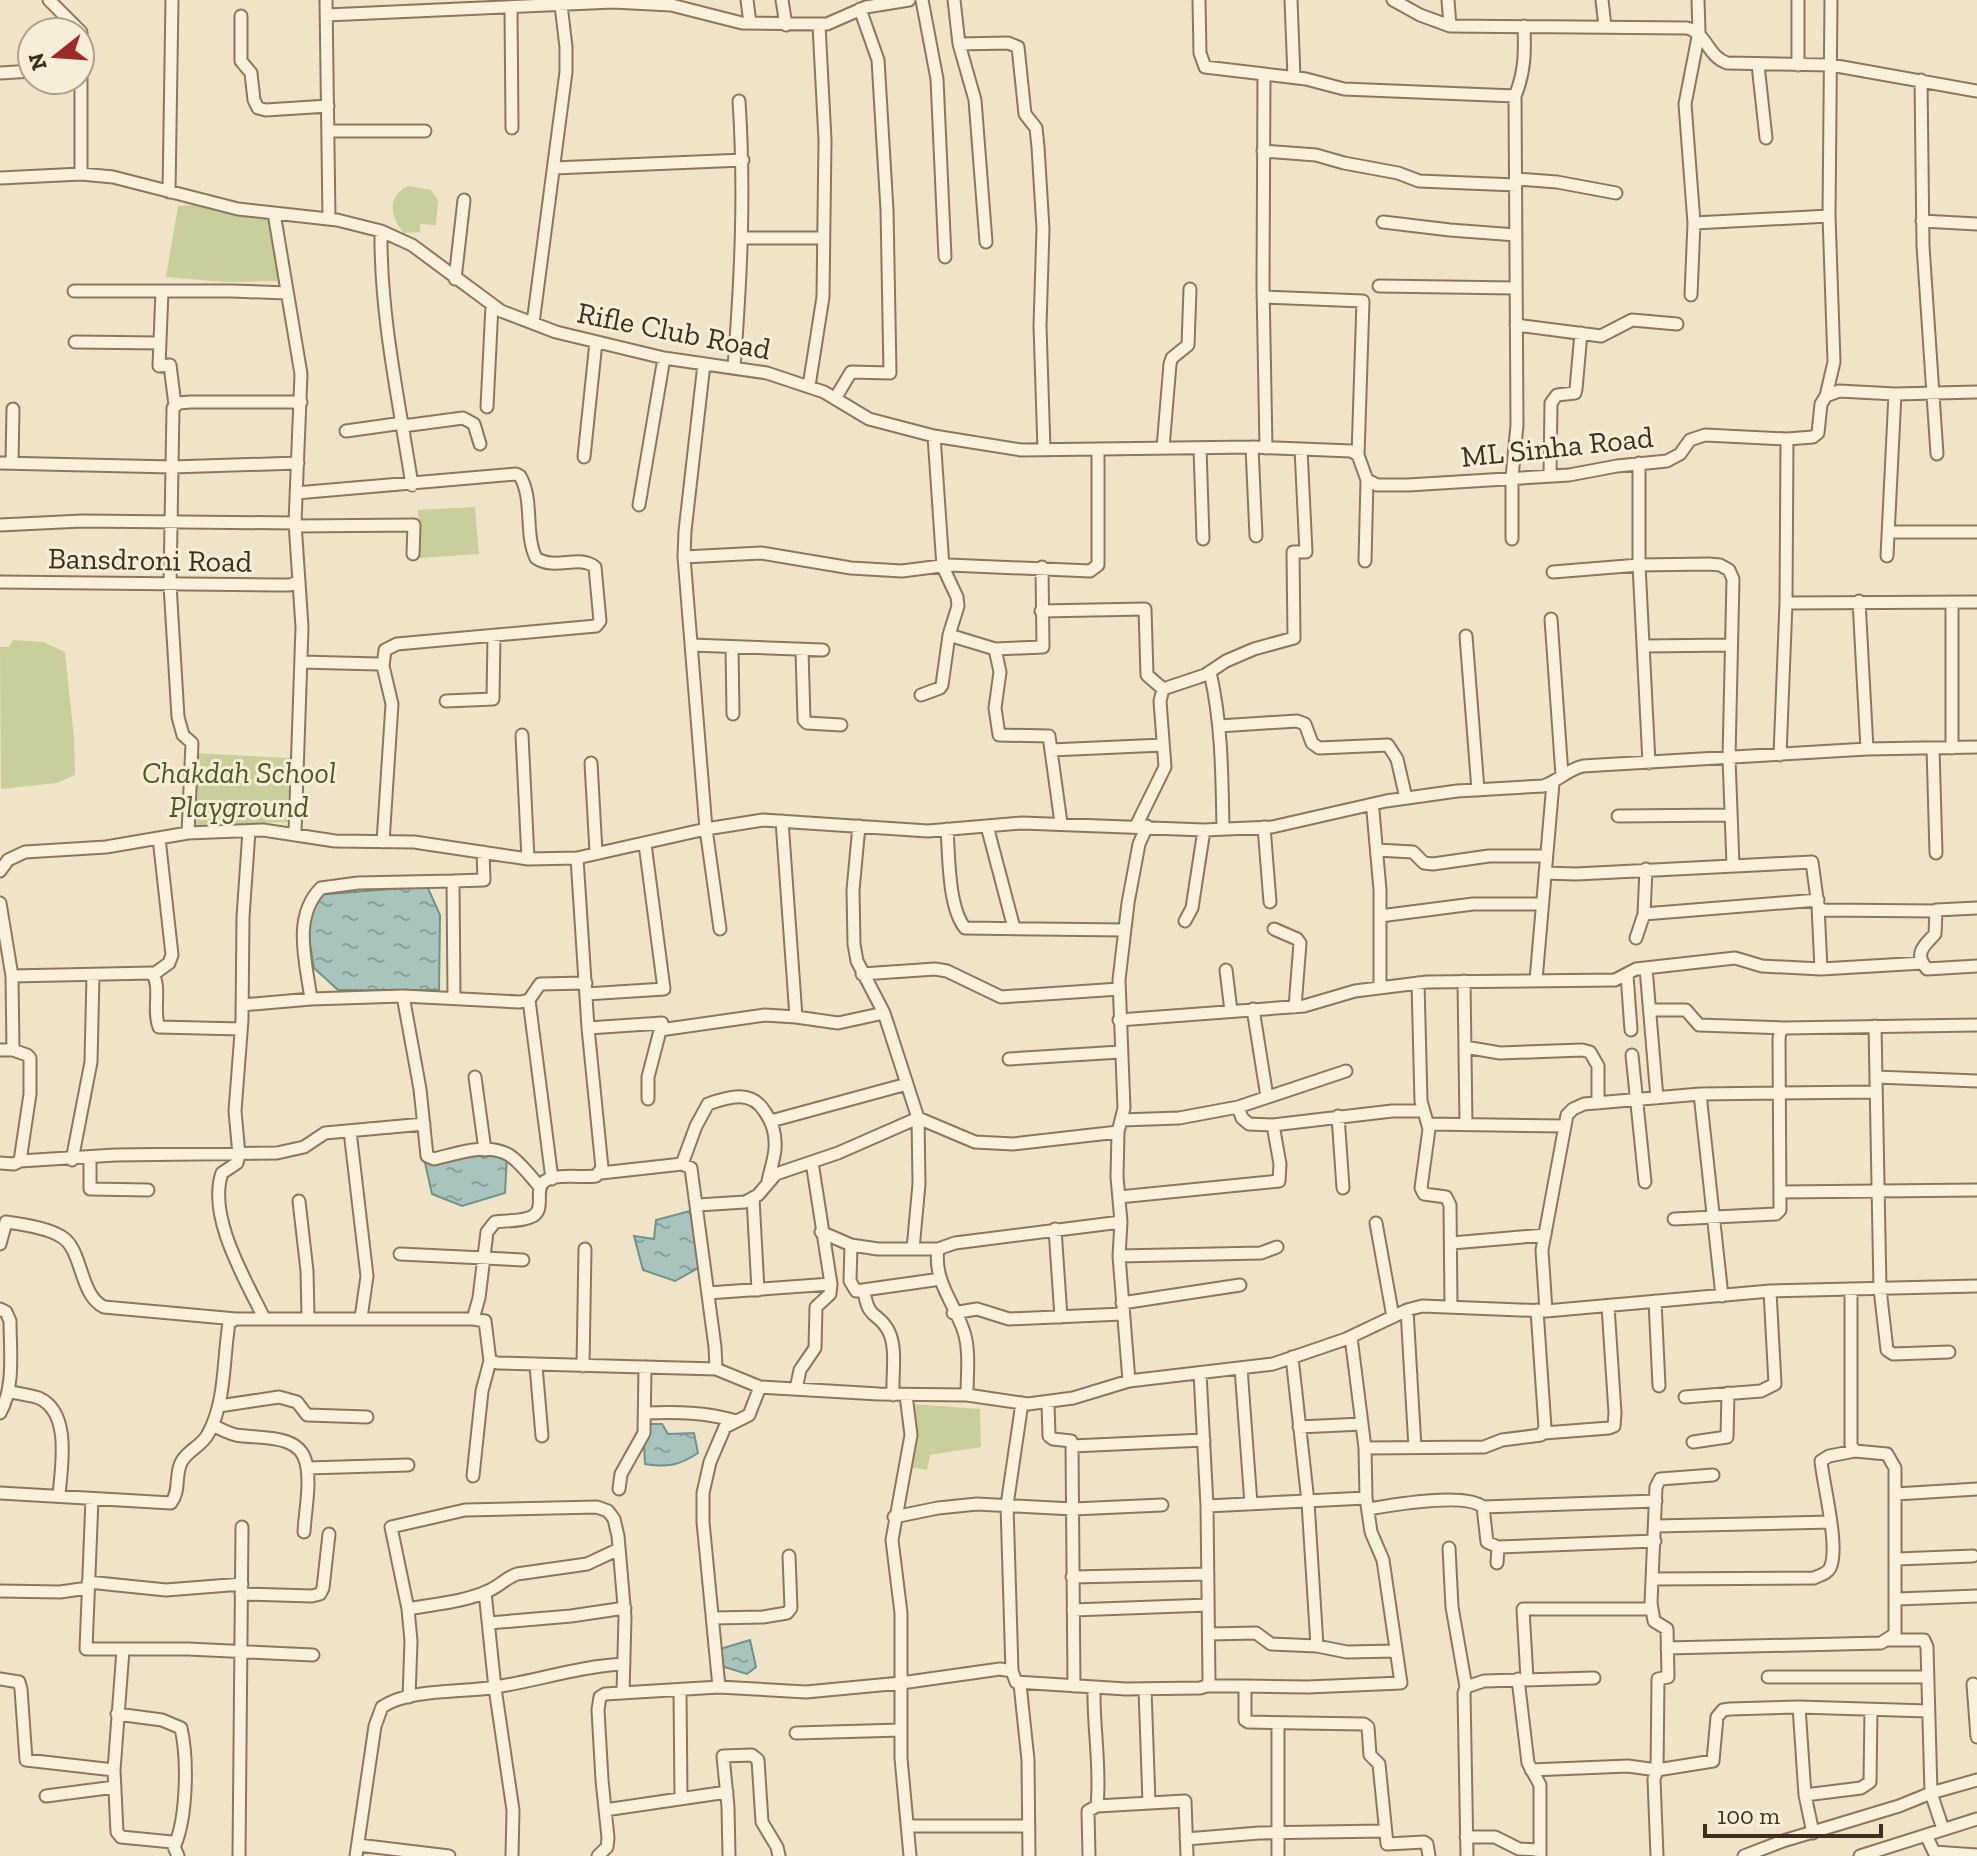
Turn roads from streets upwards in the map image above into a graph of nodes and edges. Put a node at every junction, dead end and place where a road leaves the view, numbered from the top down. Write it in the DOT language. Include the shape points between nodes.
graph roads {
  1 [pos="49,0"];
  2 [pos="172,0"];
  3 [pos="326,0"];
  4 [pos="747,0"];
  5 [pos="782,0"];
  6 [pos="909,0"];
  7 [pos="922,0"];
  8 [pos="954,0"];
  9 [pos="1199,0"];
  10 [pos="1291,0"];
  11 [pos="1393,0"];
  12 [pos="1448,0"];
  13 [pos="1602,0"];
  14 [pos="1698,0"];
  15 [pos="1798,0"];
  16 [pos="1831,0"];
  17 [pos="427,5"];
  18 [pos="561,5"];
  19 [pos="511,7"];
  20 [pos="860,9"];
  21 [pos="327,15"];
  22 [pos="65,16"];
  23 [pos="241,16"];
  24 [pos="750,23"];
  25 [pos="786,25"];
  26 [pos="819,25"];
  27 [pos="1450,26"];
  28 [pos="1524,26"];
  29 [pos="1605,27"];
  30 [pos="1699,32"];
  31 [pos="959,44"];
  32 [pos="1758,65"];
  33 [pos="1798,65"];
  34 [pos="1831,65"];
  35 [pos="1264,74"];
  36 [pos="1294,77"];
  37 [pos="1921,80"];
  38 [pos="1977,91"];
  39 [pos="80,96"];
  40 [pos="1515,96"];
  41 [pos="739,101"];
  42 [pos="328,106"];
  43 [pos="512,128"];
  44 [pos="328,131"];
  45 [pos="425,131"];
  46 [pos="1766,138"];
  47 [pos="1263,151"];
  48 [pos="743,160"];
  49 [pos="554,168"];
  50 [pos="81,174"];
  51 [pos="0,178"];
  52 [pos="1516,182"];
  53 [pos="169,192"];
  54 [pos="1616,193"];
  55 [pos="464,200"];
  56 [pos="274,213"];
  57 [pos="1829,216"];
  58 [pos="329,219"];
  59 [pos="1922,221"];
  60 [pos="1383,222"];
  61 [pos="1694,223"];
  62 [pos="1977,224"];
  63 [pos="381,231"];
  64 [pos="1516,235"];
  65 [pos="743,238"];
  66 [pos="823,238"];
  67 [pos="986,242"];
  68 [pos="945,257"];
  69 [pos="455,279"];
  70 [pos="1379,286"];
  71 [pos="1515,288"];
  72 [pos="1190,289"];
  73 [pos="74,291"];
  74 [pos="162,291"];
  75 [pos="287,293"];
  76 [pos="1691,295"];
  77 [pos="1263,297"];
  78 [pos="492,305"];
  79 [pos="533,323"];
  80 [pos="1677,324"];
  81 [pos="1516,325"];
  82 [pos="1581,333"];
  83 [pos="75,342"];
  84 [pos="596,342"];
  85 [pos="160,343"];
  86 [pos="664,358"];
  87 [pos="704,364"];
  88 [pos="734,367"];
  89 [pos="809,386"];
  90 [pos="1977,392"];
  91 [pos="1934,393"];
  92 [pos="1895,394"];
  93 [pos="1826,396"];
  94 [pos="836,397"];
  95 [pos="301,402"];
  96 [pos="175,405"];
  97 [pos="487,407"];
  98 [pos="13,409"];
  99 [pos="403,424"];
  100 [pos="346,431"];
  101 [pos="934,436"];
  102 [pos="1787,439"];
  103 [pos="480,444"];
  104 [pos="1252,447"];
  105 [pos="1163,448"];
  106 [pos="1200,448"];
  107 [pos="1266,448"];
  108 [pos="1044,449"];
  109 [pos="1098,449"];
  110 [pos="1301,449"];
  111 [pos="1937,454"];
  112 [pos="1358,455"];
  113 [pos="584,457"];
  114 [pos="6,462"];
  115 [pos="298,463"];
  116 [pos="1639,463"];
  117 [pos="172,467"];
  118 [pos="1550,475"];
  119 [pos="1512,477"];
  120 [pos="1367,480"];
  121 [pos="412,485"];
  122 [pos="296,493"];
  123 [pos="639,505"];
  124 [pos="172,522"];
  125 [pos="295,524"];
  126 [pos="0,525"];
  127 [pos="1889,532"];
  128 [pos="1977,532"];
  129 [pos="1256,536"];
  130 [pos="1203,539"];
  131 [pos="1512,539"];
  132 [pos="413,554"];
  133 [pos="1887,556"];
  134 [pos="684,557"];
  135 [pos="1365,561"];
  136 [pos="1639,565"];
  137 [pos="943,567"];
  138 [pos="1042,567"];
  139 [pos="1553,572"];
  140 [pos="299,581"];
  141 [pos="0,582"];
  142 [pos="170,585"];
  143 [pos="1859,601"];
  144 [pos="1952,602"];
  145 [pos="1977,602"];
  146 [pos="1786,603"];
  147 [pos="1041,611"];
  148 [pos="1551,619"];
  149 [pos="949,635"];
  150 [pos="494,636"];
  151 [pos="1466,636"];
  152 [pos="692,645"];
  153 [pos="1731,645"];
  154 [pos="1645,646"];
  155 [pos="732,647"];
  156 [pos="995,649"];
  157 [pos="802,650"];
  158 [pos="823,650"];
  159 [pos="301,662"];
  160 [pos="383,666"];
  161 [pos="1210,672"];
  162 [pos="1163,689"];
  163 [pos="921,695"];
  164 [pos="446,701"];
  165 [pos="733,714"];
  166 [pos="841,725"];
  167 [pos="1219,726"];
  168 [pos="522,735"];
  169 [pos="1163,745"];
  170 [pos="1977,747"];
  171 [pos="1933,748"];
  172 [pos="1952,748"];
  173 [pos="1867,749"];
  174 [pos="1051,750"];
  175 [pos="1780,755"];
  176 [pos="1729,758"];
  177 [pos="591,763"];
  178 [pos="1649,763"];
  179 [pos="1557,779"];
  180 [pos="1478,790"];
  181 [pos="1406,798"];
  182 [pos="1373,811"];
  183 [pos="1731,815"];
  184 [pos="1618,816"];
  185 [pos="782,821"];
  186 [pos="1061,823"];
  187 [pos="859,826"];
  188 [pos="987,826"];
  189 [pos="1141,826"];
  190 [pos="1264,827"];
  191 [pos="706,829"];
  192 [pos="947,829"];
  193 [pos="1223,829"];
  194 [pos="1204,830"];
  195 [pos="249,831"];
  196 [pos="188,833"];
  197 [pos="295,833"];
  198 [pos="159,838"];
  199 [pos="383,842"];
  200 [pos="645,844"];
  201 [pos="1377,850"];
  202 [pos="483,852"];
  203 [pos="596,852"];
  204 [pos="1936,853"];
  205 [pos="1546,856"];
  206 [pos="577,858"];
  207 [pos="528,859"];
  208 [pos="1733,865"];
  209 [pos="1646,869"];
  210 [pos="0,871"];
  211 [pos="1545,873"];
  212 [pos="453,881"];
  213 [pos="1270,902"];
  214 [pos="0,903"];
  215 [pos="1818,903"];
  216 [pos="1542,904"];
  217 [pos="1977,908"];
  218 [pos="1935,911"];
  219 [pos="1644,914"];
  220 [pos="1380,916"];
  221 [pos="1185,921"];
  222 [pos="1014,928"];
  223 [pos="720,929"];
  224 [pos="1274,929"];
  225 [pos="1125,930"];
  226 [pos="1636,938"];
  227 [pos="1923,963"];
  228 [pos="1977,966"];
  229 [pos="1646,968"];
  230 [pos="1821,969"];
  231 [pos="1226,970"];
  232 [pos="154,974"];
  233 [pos="862,974"];
  234 [pos="93,975"];
  235 [pos="1627,975"];
  236 [pos="12,976"];
  237 [pos="1536,980"];
  238 [pos="1464,981"];
  239 [pos="1418,983"];
  240 [pos="1380,987"];
  241 [pos="586,989"];
  242 [pos="1119,989"];
  243 [pos="403,996"];
  244 [pos="454,997"];
  245 [pos="311,999"];
  246 [pos="529,1000"];
  247 [pos="242,1005"];
  248 [pos="1295,1007"];
  249 [pos="1253,1009"];
  250 [pos="1650,1010"];
  251 [pos="1231,1011"];
  252 [pos="884,1013"];
  253 [pos="796,1017"];
  254 [pos="1119,1020"];
  255 [pos="1977,1025"];
  256 [pos="1875,1026"];
  257 [pos="588,1028"];
  258 [pos="1784,1028"];
  259 [pos="241,1029"];
  260 [pos="660,1030"];
  261 [pos="1631,1030"];
  262 [pos="1465,1047"];
  263 [pos="6,1050"];
  264 [pos="1120,1052"];
  265 [pos="1632,1055"];
  266 [pos="1009,1059"];
  267 [pos="1346,1071"];
  268 [pos="475,1077"];
  269 [pos="1876,1077"];
  270 [pos="1977,1081"];
  271 [pos="907,1084"];
  272 [pos="1876,1092"];
  273 [pos="1779,1093"];
  274 [pos="1700,1094"];
  275 [pos="1267,1097"];
  276 [pos="1657,1098"];
  277 [pos="648,1099"];
  278 [pos="1635,1100"];
  279 [pos="1598,1103"];
  280 [pos="1238,1107"];
  281 [pos="1423,1111"];
  282 [pos="1338,1116"];
  283 [pos="918,1118"];
  284 [pos="771,1121"];
  285 [pos="424,1124"];
  286 [pos="1428,1124"];
  287 [pos="1273,1125"];
  288 [pos="1466,1125"];
  289 [pos="1120,1126"];
  290 [pos="1565,1126"];
  291 [pos="350,1131"];
  292 [pos="485,1150"];
  293 [pos="239,1155"];
  294 [pos="90,1158"];
  295 [pos="72,1160"];
  296 [pos="20,1161"];
  297 [pos="812,1162"];
  298 [pos="0,1163"];
  299 [pos="682,1164"];
  300 [pos="601,1173"];
  301 [pos="552,1179"];
  302 [pos="768,1182"];
  303 [pos="1645,1182"];
  304 [pos="540,1187"];
  305 [pos="1343,1188"];
  306 [pos="148,1190"];
  307 [pos="1977,1190"];
  308 [pos="1781,1192"];
  309 [pos="1878,1192"];
  310 [pos="1119,1197"];
  311 [pos="753,1198"];
  312 [pos="299,1201"];
  313 [pos="698,1205"];
  314 [pos="1715,1215"];
  315 [pos="1674,1219"];
  316 [pos="1121,1222"];
  317 [pos="1376,1223"];
  318 [pos="1055,1229"];
  319 [pos="821,1232"];
  320 [pos="1545,1235"];
  321 [pos="1452,1243"];
  322 [pos="0,1244"];
  323 [pos="851,1245"];
  324 [pos="1277,1247"];
  325 [pos="585,1249"];
  326 [pos="913,1249"];
  327 [pos="938,1249"];
  328 [pos="400,1254"];
  329 [pos="1119,1256"];
  330 [pos="484,1259"];
  331 [pos="523,1260"];
  332 [pos="941,1279"];
  333 [pos="831,1284"];
  334 [pos="1240,1285"];
  335 [pos="1977,1286"];
  336 [pos="1851,1289"];
  337 [pos="1880,1289"];
  338 [pos="758,1290"];
  339 [pos="864,1290"];
  340 [pos="1770,1291"];
  341 [pos="708,1293"];
  342 [pos="1722,1296"];
  343 [pos="1655,1301"];
  344 [pos="1451,1306"];
  345 [pos="1608,1306"];
  346 [pos="0,1309"];
  347 [pos="1122,1309"];
  348 [pos="1407,1310"];
  349 [pos="1542,1310"];
  350 [pos="953,1313"];
  351 [pos="1061,1317"];
  352 [pos="1393,1317"];
  353 [pos="264,1318"];
  354 [pos="308,1318"];
  355 [pos="361,1318"];
  356 [pos="236,1319"];
  357 [pos="473,1319"];
  358 [pos="1351,1337"];
  359 [pos="1949,1352"];
  360 [pos="1292,1357"];
  361 [pos="490,1361"];
  362 [pos="536,1366"];
  363 [pos="583,1366"];
  364 [pos="645,1367"];
  365 [pos="1241,1368"];
  366 [pos="716,1369"];
  367 [pos="1200,1373"];
  368 [pos="1129,1381"];
  369 [pos="1659,1386"];
  370 [pos="760,1387"];
  371 [pos="796,1389"];
  372 [pos="8,1391"];
  373 [pos="1728,1393"];
  374 [pos="893,1395"];
  375 [pos="906,1395"];
  376 [pos="967,1395"];
  377 [pos="1685,1397"];
  378 [pos="1022,1403"];
  379 [pos="1048,1403"];
  380 [pos="219,1406"];
  381 [pos="0,1413"];
  382 [pos="646,1413"];
  383 [pos="367,1417"];
  384 [pos="737,1421"];
  385 [pos="1362,1424"];
  386 [pos="213,1425"];
  387 [pos="1299,1427"];
  388 [pos="1544,1433"];
  389 [pos="542,1436"];
  390 [pos="1204,1440"];
  391 [pos="1693,1442"];
  392 [pos="1072,1446"];
  393 [pos="1365,1448"];
  394 [pos="1415,1448"];
  395 [pos="1855,1451"];
  396 [pos="408,1465"];
  397 [pos="307,1468"];
  398 [pos="1713,1475"];
  399 [pos="473,1476"];
  400 [pos="619,1489"];
  401 [pos="1977,1489"];
  402 [pos="0,1493"];
  403 [pos="1896,1494"];
  404 [pos="59,1496"];
  405 [pos="92,1499"];
  406 [pos="1656,1501"];
  407 [pos="1308,1502"];
  408 [pos="1367,1503"];
  409 [pos="1251,1504"];
  410 [pos="1007,1505"];
  411 [pos="1162,1505"];
  412 [pos="1207,1506"];
  413 [pos="1483,1507"];
  414 [pos="1073,1509"];
  415 [pos="894,1517"];
  416 [pos="1831,1522"];
  417 [pos="1656,1526"];
  418 [pos="242,1527"];
  419 [pos="304,1532"];
  420 [pos="329,1534"];
  421 [pos="1655,1541"];
  422 [pos="1498,1547"];
  423 [pos="1449,1548"];
  424 [pos="619,1549"];
  425 [pos="789,1556"];
  426 [pos="1973,1556"];
  427 [pos="1897,1559"];
  428 [pos="1497,1563"];
  429 [pos="1208,1574"];
  430 [pos="1072,1577"];
  431 [pos="1652,1579"];
  432 [pos="88,1585"];
  433 [pos="242,1589"];
  434 [pos="0,1591"];
  435 [pos="485,1592"];
  436 [pos="1977,1596"];
  437 [pos="1897,1599"];
  438 [pos="1208,1605"];
  439 [pos="625,1608"];
  440 [pos="408,1609"];
  441 [pos="1652,1609"];
  442 [pos="1073,1610"];
  443 [pos="713,1618"];
  444 [pos="489,1623"];
  445 [pos="1209,1634"];
  446 [pos="1889,1640"];
  447 [pos="1317,1646"];
  448 [pos="1667,1648"];
  449 [pos="123,1650"];
  450 [pos="1396,1651"];
  451 [pos="241,1653"];
  452 [pos="313,1655"];
  453 [pos="624,1664"];
  454 [pos="1012,1671"];
  455 [pos="1768,1677"];
  456 [pos="1927,1677"];
  457 [pos="1594,1678"];
  458 [pos="0,1679"];
  459 [pos="1522,1679"];
  460 [pos="901,1683"];
  461 [pos="1020,1684"];
  462 [pos="1973,1684"];
  463 [pos="1074,1686"];
  464 [pos="1207,1686"];
  465 [pos="1245,1686"];
  466 [pos="719,1687"];
  467 [pos="1094,1687"];
  468 [pos="1466,1687"];
  469 [pos="495,1688"];
  470 [pos="1145,1689"];
  471 [pos="680,1690"];
  472 [pos="623,1693"];
  473 [pos="409,1697"];
  474 [pos="1799,1707"];
  475 [pos="1871,1710"];
  476 [pos="1928,1711"];
  477 [pos="117,1714"];
  478 [pos="1278,1724"];
  479 [pos="901,1730"];
  480 [pos="796,1733"];
  481 [pos="1977,1737"];
  482 [pos="114,1770"];
  483 [pos="1531,1770"];
  484 [pos="1657,1770"];
  485 [pos="1977,1780"];
  486 [pos="115,1787"];
  487 [pos="727,1792"];
  488 [pos="1805,1795"];
  489 [pos="1932,1795"];
  490 [pos="46,1796"];
  491 [pos="681,1799"];
  492 [pos="1149,1802"];
  493 [pos="1097,1806"];
  494 [pos="605,1810"];
  495 [pos="1977,1819"];
  496 [pos="1941,1824"];
  497 [pos="907,1826"];
  498 [pos="1029,1826"];
  499 [pos="1384,1831"];
  500 [pos="1280,1833"];
  501 [pos="1813,1833"];
  502 [pos="1926,1835"];
  503 [pos="1466,1837"];
  504 [pos="1186,1839"];
  505 [pos="1899,1850"];
  506 [pos="176,1851"];
  507 [pos="357,1851"];
  508 [pos="1540,1853"];
  509 [pos="1977,1855"];
  510 [pos="239,1856"];
  511 [pos="449,1856"];
  512 [pos="512,1856"];
  513 [pos="598,1856"];
  514 [pos="729,1856"];
  515 [pos="779,1856"];
  516 [pos="910,1856"];
  517 [pos="1029,1856"];
  518 [pos="1089,1856"];
  519 [pos="1187,1856"];
  520 [pos="1278,1856"];
  521 [pos="1429,1856"];
  522 [pos="1467,1856"];
  523 [pos="1657,1856"];
  524 [pos="1744,1856"];
  525 [pos="1860,1856"];
  1 -- 22 [label="street"];
  2 -- 53 [label="street"];
  3 -- 21 [label="street"];
  4 -- 24 [label="street"];
  5 -- 25 [label="street"];
  6 -- 20 [label="street"];
  7 -- 68 [label="street" via="937,79"];
  8 -- 31 [label="street"];
  9 -- 35 [label="street" via="1205,67"];
  10 -- 36 [label="street"];
  11 -- 27 [label="street"];
  12 -- 27 [label="street"];
  13 -- 29 [label="street"];
  14 -- 30 [label="street"];
  15 -- 33 [label="street"];
  16 -- 34 [label="street"];
  17 -- 19 [label="street"];
  17 -- 21 [label="street"];
  18 -- 19 [label="street"];
  18 -- 24 [label="street" via="652,3"];
  18 -- 49 [label="street" via="566,72"];
  19 -- 43 [label="street"];
  20 -- 26 [label="street"];
  20 -- 94 [label="street" via="878,60 890,373 851,372"];
  21 -- 42 [label="street"];
  23 -- 42 [label="street" via="241,61 251,73 258,108"];
  24 -- 25 [label="street"];
  25 -- 26 [label="street"];
  26 -- 66 [label="street"];
  27 -- 28 [label="street"];
  28 -- 29 [label="street"];
  28 -- 40 [label="street" via="1525,61"];
  29 -- 30 [label="street"];
  30 -- 32 [label="street" via="1720,60"];
  30 -- 61 [label="street" via="1685,104"];
  31 -- 67 [label="street" via="975,100"];
  31 -- 108 [label="street" via="1018,47 1025,114 1037,131"];
  32 -- 33 [label="street"];
  32 -- 46 [label="street"];
  33 -- 34 [label="street"];
  34 -- 37 [label="street"];
  34 -- 57 [label="street"];
  35 -- 36 [label="street"];
  35 -- 47 [label="street"];
  36 -- 40 [label="street" via="1344,89"];
  37 -- 38 [label="street"];
  37 -- 59 [label="street"];
  39 -- 50 [label="street"];
  40 -- 52 [label="street"];
  41 -- 48 [label="street"];
  42 -- 44 [label="street"];
  44 -- 45 [label="street"];
  44 -- 58 [label="street"];
  47 -- 52 [label="street" via="1316,155 1419,181"];
  47 -- 77 [label="street"];
  48 -- 49 [label="street"];
  48 -- 65 [label="street"];
  49 -- 79 [label="street"];
  50 -- 51 [label="street, Rifle Club Road"];
  50 -- 53 [label="street, Rifle Club Road"];
  52 -- 54 [label="street" via="1557,182"];
  52 -- 64 [label="street"];
  53 -- 56 [label="street, Rifle Club Road"];
  55 -- 69 [label="street"];
  56 -- 58 [label="street, Rifle Club Road"];
  56 -- 75 [label="street"];
  57 -- 61 [label="street"];
  57 -- 93 [label="street" via="1834,362"];
  58 -- 63 [label="street, Rifle Club Road"];
  59 -- 62 [label="street"];
  59 -- 91 [label="street"];
  60 -- 64 [label="street"];
  61 -- 76 [label="street"];
  63 -- 69 [label="street, Rifle Club Road" via="412,245"];
  63 -- 99 [label="street" via="386,320"];
  64 -- 71 [label="street"];
  65 -- 66 [label="street"];
  65 -- 88 [label="street"];
  66 -- 89 [label="street" via="823,297"];
  69 -- 78 [label="street, Rifle Club Road"];
  70 -- 71 [label="street"];
  71 -- 81 [label="street"];
  72 -- 105 [label="street" via="1188,345 1170,364"];
  73 -- 74 [label="street"];
  74 -- 75 [label="street"];
  74 -- 85 [label="street"];
  75 -- 95 [label="street"];
  77 -- 107 [label="street"];
  77 -- 112 [label="street" via="1363,301"];
  78 -- 79 [label="street, Rifle Club Road"];
  78 -- 97 [label="street"];
  79 -- 84 [label="street, Rifle Club Road"];
  80 -- 82 [label="street" via="1632,320 1601,336"];
  81 -- 82 [label="street"];
  81 -- 119 [label="street"];
  82 -- 118 [label="street" via="1575,393 1557,395 1551,403"];
  83 -- 85 [label="street"];
  84 -- 86 [label="street, Rifle Club Road"];
  84 -- 113 [label="street"];
  85 -- 96 [label="street" via="159,366 170,365"];
  86 -- 87 [label="street, Rifle Club Road"];
  86 -- 123 [label="street"];
  87 -- 88 [label="street, Rifle Club Road"];
  87 -- 134 [label="street"];
  88 -- 89 [label="street, Rifle Club Road"];
  89 -- 94 [label="street, Rifle Club Road"];
  90 -- 91 [label="street"];
  91 -- 92 [label="street"];
  91 -- 111 [label="street"];
  92 -- 93 [label="street" via="1839,391"];
  92 -- 127 [label="street"];
  93 -- 102 [label="street, ML Sinha Road" via="1816,435"];
  94 -- 101 [label="street, Rifle Club Road" via="869,419"];
  95 -- 96 [label="street"];
  95 -- 115 [label="street"];
  96 -- 117 [label="street"];
  98 -- 114 [label="street"];
  99 -- 100 [label="street"];
  99 -- 103 [label="street" via="463,418 474,424"];
  99 -- 121 [label="street"];
  101 -- 108 [label="street, Rifle Club Road"];
  101 -- 137 [label="street"];
  102 -- 116 [label="street, ML Sinha Road" via="1705,435 1690,440 1675,458"];
  102 -- 146 [label="street"];
  104 -- 106 [label="street, Rifle Club Road"];
  104 -- 107 [label="street, Rifle Club Road"];
  104 -- 129 [label="street"];
  105 -- 106 [label="street, Rifle Club Road"];
  105 -- 109 [label="street, Rifle Club Road"];
  106 -- 130 [label="street"];
  107 -- 110 [label="street, Rifle Club Road"];
  108 -- 109 [label="street, Rifle Club Road"];
  109 -- 138 [label="street" via="1098,565 1090,571"];
  110 -- 112 [label="street, Rifle Club Road"];
  110 -- 161 [label="street" via="1306,552 1293,552 1294,638 1254,649"];
  112 -- 120 [label="street"];
  114 -- 117 [label="street"];
  115 -- 117 [label="street"];
  115 -- 122 [label="street"];
  116 -- 118 [label="street, ML Sinha Road"];
  116 -- 136 [label="street"];
  117 -- 124 [label="street"];
  118 -- 119 [label="street, ML Sinha Road"];
  119 -- 120 [label="street, ML Sinha Road" via="1408,485"];
  119 -- 131 [label="street"];
  120 -- 135 [label="street"];
  121 -- 122 [label="street"];
  121 -- 150 [label="street" via="520,476 536,558 595,567 600,621 596,626"];
  122 -- 125 [label="street"];
  124 -- 125 [label="street"];
  124 -- 126 [label="street"];
  124 -- 142 [label="street"];
  125 -- 132 [label="street" via="414,525"];
  125 -- 140 [label="street"];
  127 -- 128 [label="street"];
  127 -- 133 [label="street"];
  134 -- 137 [label="street" via="761,553 851,568"];
  134 -- 152 [label="street"];
  136 -- 139 [label="street"];
  136 -- 153 [label="street" via="1709,564 1729,570"];
  136 -- 154 [label="street"];
  137 -- 138 [label="street"];
  137 -- 149 [label="street" via="957,597"];
  138 -- 147 [label="street"];
  140 -- 142 [label="street, Bansdroni Road"];
  140 -- 159 [label="street"];
  141 -- 142 [label="street, Bansdroni Road"];
  142 -- 196 [label="street" via="178,717 192,743"];
  143 -- 144 [label="street"];
  143 -- 146 [label="street"];
  143 -- 173 [label="street"];
  144 -- 145 [label="street"];
  144 -- 172 [label="street"];
  146 -- 175 [label="street"];
  147 -- 156 [label="street" via="1043,647"];
  147 -- 162 [label="street" via="1145,609 1147,675"];
  148 -- 179 [label="street"];
  149 -- 156 [label="street"];
  149 -- 163 [label="street" via="942,685"];
  150 -- 160 [label="street" via="397,644 385,650"];
  150 -- 164 [label="street" via="493,699"];
  151 -- 180 [label="street"];
  152 -- 155 [label="street"];
  152 -- 191 [label="street"];
  153 -- 154 [label="street"];
  153 -- 176 [label="street"];
  154 -- 178 [label="street"];
  155 -- 157 [label="street"];
  155 -- 165 [label="street"];
  156 -- 174 [label="street" via="999,735 1049,736"];
  157 -- 158 [label="street"];
  157 -- 166 [label="street" via="804,720"];
  159 -- 160 [label="street"];
  159 -- 197 [label="street"];
  160 -- 199 [label="street" via="392,704"];
  161 -- 162 [label="street"];
  161 -- 167 [label="street"];
  162 -- 169 [label="street"];
  167 -- 181 [label="street" via="1297,721 1305,724 1319,748 1388,745 1397,759"];
  167 -- 193 [label="street"];
  168 -- 207 [label="street"];
  169 -- 174 [label="street"];
  169 -- 189 [label="street" via="1165,767"];
  170 -- 172 [label="street"];
  171 -- 172 [label="street"];
  171 -- 173 [label="street"];
  171 -- 204 [label="street"];
  173 -- 175 [label="street"];
  174 -- 186 [label="street"];
  175 -- 176 [label="street"];
  176 -- 178 [label="street"];
  176 -- 183 [label="street"];
  177 -- 203 [label="street"];
  178 -- 179 [label="street" via="1583,766"];
  179 -- 180 [label="street" via="1518,789"];
  179 -- 205 [label="street"];
  180 -- 181 [label="street"];
  181 -- 190 [label="street"];
  182 -- 201 [label="street"];
  183 -- 184 [label="street"];
  183 -- 208 [label="street"];
  185 -- 187 [label="street"];
  185 -- 191 [label="street"];
  185 -- 253 [label="street"];
  186 -- 188 [label="street"];
  186 -- 189 [label="street"];
  187 -- 192 [label="street"];
  187 -- 233 [label="street" via="854,944"];
  188 -- 192 [label="street"];
  188 -- 222 [label="street"];
  189 -- 194 [label="street"];
  189 -- 225 [label="street"];
  190 -- 193 [label="street"];
  190 -- 213 [label="street"];
  191 -- 200 [label="street"];
  191 -- 223 [label="street"];
  192 -- 222 [label="street" via="959,921 973,930"];
  193 -- 194 [label="street"];
  194 -- 221 [label="street" via="1192,908"];
  195 -- 196 [label="street"];
  195 -- 197 [label="street"];
  195 -- 247 [label="street"];
  196 -- 198 [label="street"];
  197 -- 199 [label="street"];
  198 -- 210 [label="street" via="25,852"];
  198 -- 232 [label="street" via="172,955"];
  199 -- 202 [label="street"];
  200 -- 203 [label="street"];
  200 -- 241 [label="street" via="664,989"];
  201 -- 205 [label="street" via="1413,852 1433,864 1489,856"];
  201 -- 220 [label="street"];
  202 -- 207 [label="street"];
  202 -- 212 [label="street" via="484,880"];
  203 -- 206 [label="street"];
  205 -- 211 [label="street"];
  206 -- 207 [label="street"];
  206 -- 241 [label="street"];
  208 -- 209 [label="street"];
  208 -- 215 [label="street" via="1812,862"];
  209 -- 211 [label="street"];
  209 -- 219 [label="street"];
  211 -- 216 [label="street"];
  212 -- 244 [label="street"];
  212 -- 245 [label="street" via="321,888 304,918"];
  214 -- 236 [label="street"];
  215 -- 218 [label="street" via="1823,910"];
  215 -- 219 [label="street"];
  215 -- 230 [label="street"];
  216 -- 220 [label="street" via="1473,904"];
  216 -- 237 [label="street"];
  217 -- 218 [label="street"];
  218 -- 227 [label="street" via="1935,934 1923,945"];
  219 -- 226 [label="street"];
  220 -- 240 [label="street"];
  222 -- 225 [label="street"];
  224 -- 248 [label="street" via="1300,943"];
  225 -- 242 [label="street"];
  227 -- 228 [label="street" via="1927,969"];
  227 -- 230 [label="street"];
  229 -- 230 [label="street" via="1735,958 1762,966"];
  229 -- 235 [label="street"];
  229 -- 250 [label="street"];
  231 -- 251 [label="street"];
  232 -- 234 [label="street"];
  232 -- 259 [label="street" via="159,1027"];
  233 -- 242 [label="street" via="935,969 1001,997"];
  233 -- 252 [label="street"];
  234 -- 236 [label="street"];
  234 -- 295 [label="street" via="91,1062"];
  235 -- 237 [label="street" via="1615,980"];
  235 -- 261 [label="street"];
  236 -- 263 [label="street"];
  237 -- 238 [label="street"];
  238 -- 239 [label="street"];
  238 -- 262 [label="street"];
  239 -- 240 [label="street"];
  239 -- 281 [label="street"];
  240 -- 248 [label="street"];
  241 -- 246 [label="street" via="540,984"];
  241 -- 257 [label="street"];
  242 -- 254 [label="street"];
  243 -- 244 [label="street"];
  243 -- 245 [label="street"];
  243 -- 285 [label="street"];
  244 -- 246 [label="street"];
  245 -- 247 [label="street"];
  246 -- 301 [label="street"];
  247 -- 259 [label="street"];
  248 -- 249 [label="street"];
  249 -- 251 [label="street"];
  249 -- 275 [label="street"];
  250 -- 258 [label="street" via="1686,1010 1699,1025"];
  250 -- 276 [label="street"];
  251 -- 254 [label="street"];
  252 -- 253 [label="street" via="838,1023"];
  252 -- 271 [label="street"];
  253 -- 260 [label="street" via="765,1015"];
  254 -- 264 [label="street"];
  255 -- 256 [label="street"];
  256 -- 258 [label="street"];
  256 -- 269 [label="street"];
  257 -- 260 [label="street" via="662,1023"];
  257 -- 300 [label="street"];
  258 -- 273 [label="street" via="1779,1039"];
  259 -- 293 [label="street" via="235,1111"];
  260 -- 277 [label="street"];
  262 -- 279 [label="street" via="1500,1053 1590,1052 1598,1066"];
  262 -- 288 [label="street"];
  263 -- 296 [label="street" via="27,1055 30,1064"];
  264 -- 266 [label="street"];
  264 -- 289 [label="street"];
  265 -- 278 [label="street"];
  267 -- 275 [label="street"];
  268 -- 292 [label="street"];
  269 -- 270 [label="street"];
  269 -- 272 [label="street"];
  271 -- 283 [label="street"];
  271 -- 284 [label="street"];
  272 -- 273 [label="street"];
  272 -- 309 [label="street"];
  273 -- 274 [label="street"];
  273 -- 308 [label="street"];
  274 -- 276 [label="street"];
  274 -- 314 [label="street"];
  275 -- 280 [label="street"];
  276 -- 278 [label="street"];
  278 -- 279 [label="street"];
  278 -- 303 [label="street"];
  279 -- 290 [label="street" via="1573,1109"];
  280 -- 287 [label="street" via="1249,1124"];
  280 -- 289 [label="street"];
  281 -- 282 [label="street"];
  281 -- 286 [label="street"];
  282 -- 287 [label="street"];
  282 -- 305 [label="street"];
  283 -- 289 [label="street" via="975,1142 1013,1144"];
  283 -- 297 [label="street"];
  283 -- 326 [label="street"];
  284 -- 299 [label="street" via="751,1098 708,1104"];
  284 -- 302 [label="street" via="775,1149"];
  285 -- 291 [label="street"];
  285 -- 292 [label="street" via="429,1159"];
  286 -- 288 [label="street"];
  286 -- 321 [label="street" via="1421,1188 1424,1194 1449,1199"];
  287 -- 310 [label="street" via="1279,1181"];
  288 -- 290 [label="street"];
  289 -- 310 [label="street"];
  290 -- 320 [label="street"];
  291 -- 293 [label="street" via="318,1136 304,1147 277,1153"];
  291 -- 355 [label="street" via="367,1276"];
  292 -- 304 [label="street" via="509,1155"];
  293 -- 294 [label="street"];
  293 -- 353 [label="street" via="237,1163 222,1173 218,1194 224,1227"];
  294 -- 295 [label="street"];
  294 -- 306 [label="street" via="90,1189"];
  295 -- 296 [label="street"];
  296 -- 298 [label="street"];
  297 -- 302 [label="street"];
  297 -- 319 [label="street"];
  299 -- 300 [label="street"];
  299 -- 313 [label="street" via="693,1172"];
  300 -- 301 [label="street"];
  301 -- 304 [label="street"];
  302 -- 311 [label="street"];
  304 -- 330 [label="street" via="534,1215 491,1226"];
  307 -- 309 [label="street"];
  308 -- 309 [label="street"];
  308 -- 314 [label="street" via="1776,1214"];
  309 -- 337 [label="street"];
  310 -- 316 [label="street"];
  311 -- 313 [label="street"];
  311 -- 338 [label="street"];
  312 -- 354 [label="street"];
  313 -- 341 [label="street"];
  314 -- 315 [label="street"];
  314 -- 342 [label="street"];
  316 -- 318 [label="street"];
  316 -- 329 [label="street"];
  317 -- 352 [label="street"];
  318 -- 327 [label="street"];
  318 -- 351 [label="street"];
  319 -- 323 [label="street"];
  319 -- 333 [label="street"];
  320 -- 321 [label="street"];
  320 -- 349 [label="street"];
  321 -- 344 [label="street"];
  322 -- 356 [label="street" via="6,1222 61,1236 91,1296 104,1307"];
  323 -- 326 [label="street"];
  323 -- 339 [label="street" via="851,1287"];
  324 -- 329 [label="street" via="1261,1253"];
  325 -- 363 [label="street"];
  326 -- 327 [label="street"];
  327 -- 332 [label="street"];
  328 -- 330 [label="street"];
  329 -- 347 [label="street"];
  330 -- 331 [label="street"];
  330 -- 357 [label="street"];
  332 -- 339 [label="street"];
  332 -- 350 [label="street"];
  333 -- 338 [label="street"];
  333 -- 371 [label="street" via="830,1294 816,1307 815,1348 800,1370"];
  334 -- 347 [label="street"];
  335 -- 337 [label="street"];
  336 -- 337 [label="street"];
  336 -- 340 [label="street"];
  336 -- 395 [label="street" via="1850,1432"];
  337 -- 359 [label="street" via="1890,1353"];
  338 -- 341 [label="street"];
  339 -- 374 [label="street" via="868,1310 891,1337"];
  340 -- 342 [label="street"];
  340 -- 373 [label="street" via="1775,1384 1761,1391"];
  341 -- 366 [label="street"];
  342 -- 343 [label="street"];
  343 -- 345 [label="street"];
  343 -- 369 [label="street"];
  344 -- 348 [label="street"];
  344 -- 349 [label="street"];
  345 -- 349 [label="street"];
  345 -- 388 [label="street" via="1614,1426"];
  346 -- 372 [label="street" via="10,1321"];
  347 -- 351 [label="street"];
  347 -- 368 [label="street"];
  348 -- 352 [label="street"];
  348 -- 394 [label="street"];
  349 -- 388 [label="street"];
  350 -- 351 [label="street" via="977,1309 1009,1319"];
  350 -- 376 [label="street" via="966,1338"];
  352 -- 358 [label="street"];
  353 -- 354 [label="street"];
  353 -- 356 [label="street"];
  354 -- 355 [label="street"];
  355 -- 357 [label="street"];
  356 -- 380 [label="street" via="229,1323"];
  357 -- 361 [label="street" via="485,1321"];
  358 -- 360 [label="street"];
  358 -- 385 [label="street"];
  360 -- 365 [label="street"];
  360 -- 387 [label="street"];
  361 -- 362 [label="street"];
  361 -- 399 [label="street"];
  362 -- 363 [label="street"];
  362 -- 389 [label="street"];
  363 -- 364 [label="street"];
  364 -- 366 [label="street"];
  364 -- 382 [label="street"];
  365 -- 367 [label="street"];
  365 -- 409 [label="street"];
  366 -- 370 [label="street"];
  367 -- 368 [label="street"];
  367 -- 390 [label="street"];
  368 -- 379 [label="street"];
  370 -- 371 [label="street"];
  370 -- 384 [label="street" via="749,1415"];
  371 -- 374 [label="street"];
  372 -- 381 [label="street"];
  372 -- 404 [label="street" via="39,1399 54,1411 62,1450"];
  373 -- 377 [label="street"];
  373 -- 391 [label="street" via="1727,1437"];
  374 -- 375 [label="street"];
  375 -- 376 [label="street"];
  375 -- 415 [label="street" via="911,1435"];
  376 -- 378 [label="street"];
  378 -- 379 [label="street"];
  378 -- 410 [label="street"];
  379 -- 392 [label="street" via="1049,1436 1071,1441"];
  380 -- 383 [label="street" via="279,1397 297,1402 307,1415"];
  380 -- 386 [label="street"];
  382 -- 384 [label="street" via="690,1411"];
  382 -- 400 [label="street" via="644,1433 621,1474"];
  384 -- 443 [label="street" via="725,1427 719,1439 703,1493"];
  385 -- 387 [label="street"];
  385 -- 393 [label="street"];
  386 -- 397 [label="street" via="231,1434 287,1441 302,1451"];
  386 -- 405 [label="street" via="181,1462 171,1503"];
  387 -- 407 [label="street"];
  388 -- 394 [label="street" via="1484,1447"];
  390 -- 392 [label="street"];
  390 -- 412 [label="street"];
  392 -- 414 [label="street"];
  393 -- 394 [label="street"];
  393 -- 408 [label="street"];
  395 -- 403 [label="street" via="1892,1459"];
  395 -- 416 [label="street" via="1821,1461"];
  396 -- 397 [label="street"];
  397 -- 419 [label="street"];
  398 -- 406 [label="street" via="1660,1479"];
  401 -- 403 [label="street"];
  402 -- 404 [label="street"];
  403 -- 427 [label="street"];
  404 -- 405 [label="street"];
  405 -- 432 [label="street"];
  406 -- 413 [label="street"];
  406 -- 417 [label="street"];
  407 -- 408 [label="street"];
  407 -- 409 [label="street"];
  407 -- 447 [label="street"];
  408 -- 413 [label="street" via="1468,1500"];
  408 -- 450 [label="street" via="1383,1560"];
  409 -- 412 [label="street"];
  410 -- 414 [label="street"];
  410 -- 415 [label="street" via="938,1508"];
  410 -- 454 [label="street"];
  411 -- 414 [label="street"];
  412 -- 429 [label="street"];
  413 -- 422 [label="street" via="1487,1542"];
  414 -- 430 [label="street"];
  415 -- 460 [label="street"];
  416 -- 417 [label="street"];
  416 -- 431 [label="street" via="1831,1564 1814,1578"];
  417 -- 421 [label="street"];
  418 -- 433 [label="street"];
  420 -- 433 [label="street" via="320,1594"];
  421 -- 422 [label="street"];
  421 -- 431 [label="street"];
  422 -- 428 [label="street"];
  423 -- 468 [label="street" via="1452,1607"];
  424 -- 435 [label="street" via="587,1564 517,1574"];
  424 -- 439 [label="street"];
  424 -- 440 [label="street" via="614,1519 597,1507 465,1510 391,1527"];
  425 -- 443 [label="street" via="787,1613"];
  426 -- 427 [label="street"];
  427 -- 437 [label="street"];
  429 -- 430 [label="street"];
  429 -- 438 [label="street"];
  430 -- 442 [label="street"];
  431 -- 441 [label="street"];
  432 -- 433 [label="street"];
  432 -- 434 [label="street" via="60,1592"];
  432 -- 449 [label="street" via="86,1649"];
  433 -- 451 [label="street"];
  435 -- 440 [label="street"];
  435 -- 444 [label="street"];
  436 -- 437 [label="street"];
  437 -- 446 [label="street" via="1895,1634"];
  438 -- 442 [label="street"];
  438 -- 445 [label="street"];
  439 -- 444 [label="street"];
  439 -- 453 [label="street"];
  440 -- 473 [label="street"];
  441 -- 448 [label="street" via="1654,1621 1667,1629"];
  441 -- 459 [label="street" via="1523,1609"];
  442 -- 463 [label="street"];
  443 -- 466 [label="street"];
  444 -- 469 [label="street"];
  445 -- 447 [label="street" via="1256,1633 1271,1644"];
  445 -- 464 [label="street"];
  446 -- 448 [label="street"];
  446 -- 456 [label="street" via="1924,1640"];
  447 -- 450 [label="street" via="1347,1652"];
  448 -- 484 [label="street" via="1668,1677 1658,1679"];
  449 -- 451 [label="street"];
  449 -- 477 [label="street"];
  450 -- 465 [label="street" via="1401,1683"];
  451 -- 452 [label="street"];
  451 -- 510 [label="street"];
  453 -- 469 [label="street"];
  453 -- 472 [label="street"];
  454 -- 460 [label="street"];
  454 -- 461 [label="street"];
  455 -- 456 [label="street"];
  456 -- 476 [label="street"];
  457 -- 459 [label="street"];
  458 -- 482 [label="street" via="19,1682 26,1760"];
  459 -- 468 [label="street"];
  459 -- 483 [label="street" via="1522,1724"];
  460 -- 466 [label="street" via="806,1692"];
  460 -- 479 [label="street"];
  461 -- 463 [label="street"];
  461 -- 498 [label="street"];
  462 -- 481 [label="street"];
  463 -- 467 [label="street"];
  464 -- 465 [label="street"];
  464 -- 470 [label="street"];
  465 -- 478 [label="street" via="1245,1720"];
  466 -- 471 [label="street"];
  467 -- 470 [label="street"];
  467 -- 493 [label="street"];
  468 -- 503 [label="street"];
  469 -- 473 [label="street"];
  469 -- 512 [label="street" via="513,1810"];
  470 -- 492 [label="street"];
  471 -- 472 [label="street"];
  471 -- 491 [label="street"];
  472 -- 494 [label="street" via="605,1694 599,1703"];
  473 -- 507 [label="street" via="382,1707 375,1726"];
  474 -- 475 [label="street"];
  474 -- 484 [label="street" via="1723,1710 1717,1717 1713,1761"];
  474 -- 488 [label="street"];
  475 -- 476 [label="street"];
  475 -- 488 [label="street" via="1870,1782 1861,1788"];
  476 -- 489 [label="street"];
  477 -- 482 [label="street"];
  477 -- 506 [label="street" via="181,1728 183,1808"];
  478 -- 499 [label="street" via="1368,1727 1370,1755 1379,1764"];
  478 -- 500 [label="street"];
  479 -- 480 [label="street"];
  479 -- 497 [label="street"];
  482 -- 486 [label="street"];
  483 -- 484 [label="street"];
  483 -- 508 [label="street" via="1540,1785"];
  484 -- 523 [label="street"];
  485 -- 489 [label="street"];
  486 -- 490 [label="street"];
  486 -- 506 [label="street" via="121,1837 155,1839"];
  487 -- 491 [label="street"];
  487 -- 514 [label="street"];
  487 -- 515 [label="street" via="723,1756 756,1757 762,1822"];
  488 -- 501 [label="street"];
  489 -- 496 [label="street"];
  489 -- 501 [label="street"];
  491 -- 494 [label="street"];
  492 -- 493 [label="street"];
  492 -- 504 [label="street" via="1185,1801"];
  493 -- 518 [label="street" via="1088,1811"];
  494 -- 513 [label="street" via="607,1847"];
  495 -- 496 [label="street"];
  496 -- 502 [label="street"];
  497 -- 498 [label="street"];
  497 -- 516 [label="street"];
  498 -- 517 [label="street"];
  499 -- 500 [label="street"];
  499 -- 521 [label="street" via="1387,1844 1424,1842"];
  500 -- 504 [label="street"];
  500 -- 520 [label="street"];
  501 -- 524 [label="street"];
  502 -- 505 [label="street"];
  502 -- 509 [label="street" via="1934,1852"];
  503 -- 508 [label="street" via="1495,1837"];
  503 -- 522 [label="street"];
  504 -- 519 [label="street"];
  505 -- 525 [label="street"];
  507 -- 511 [label="street"];
}
